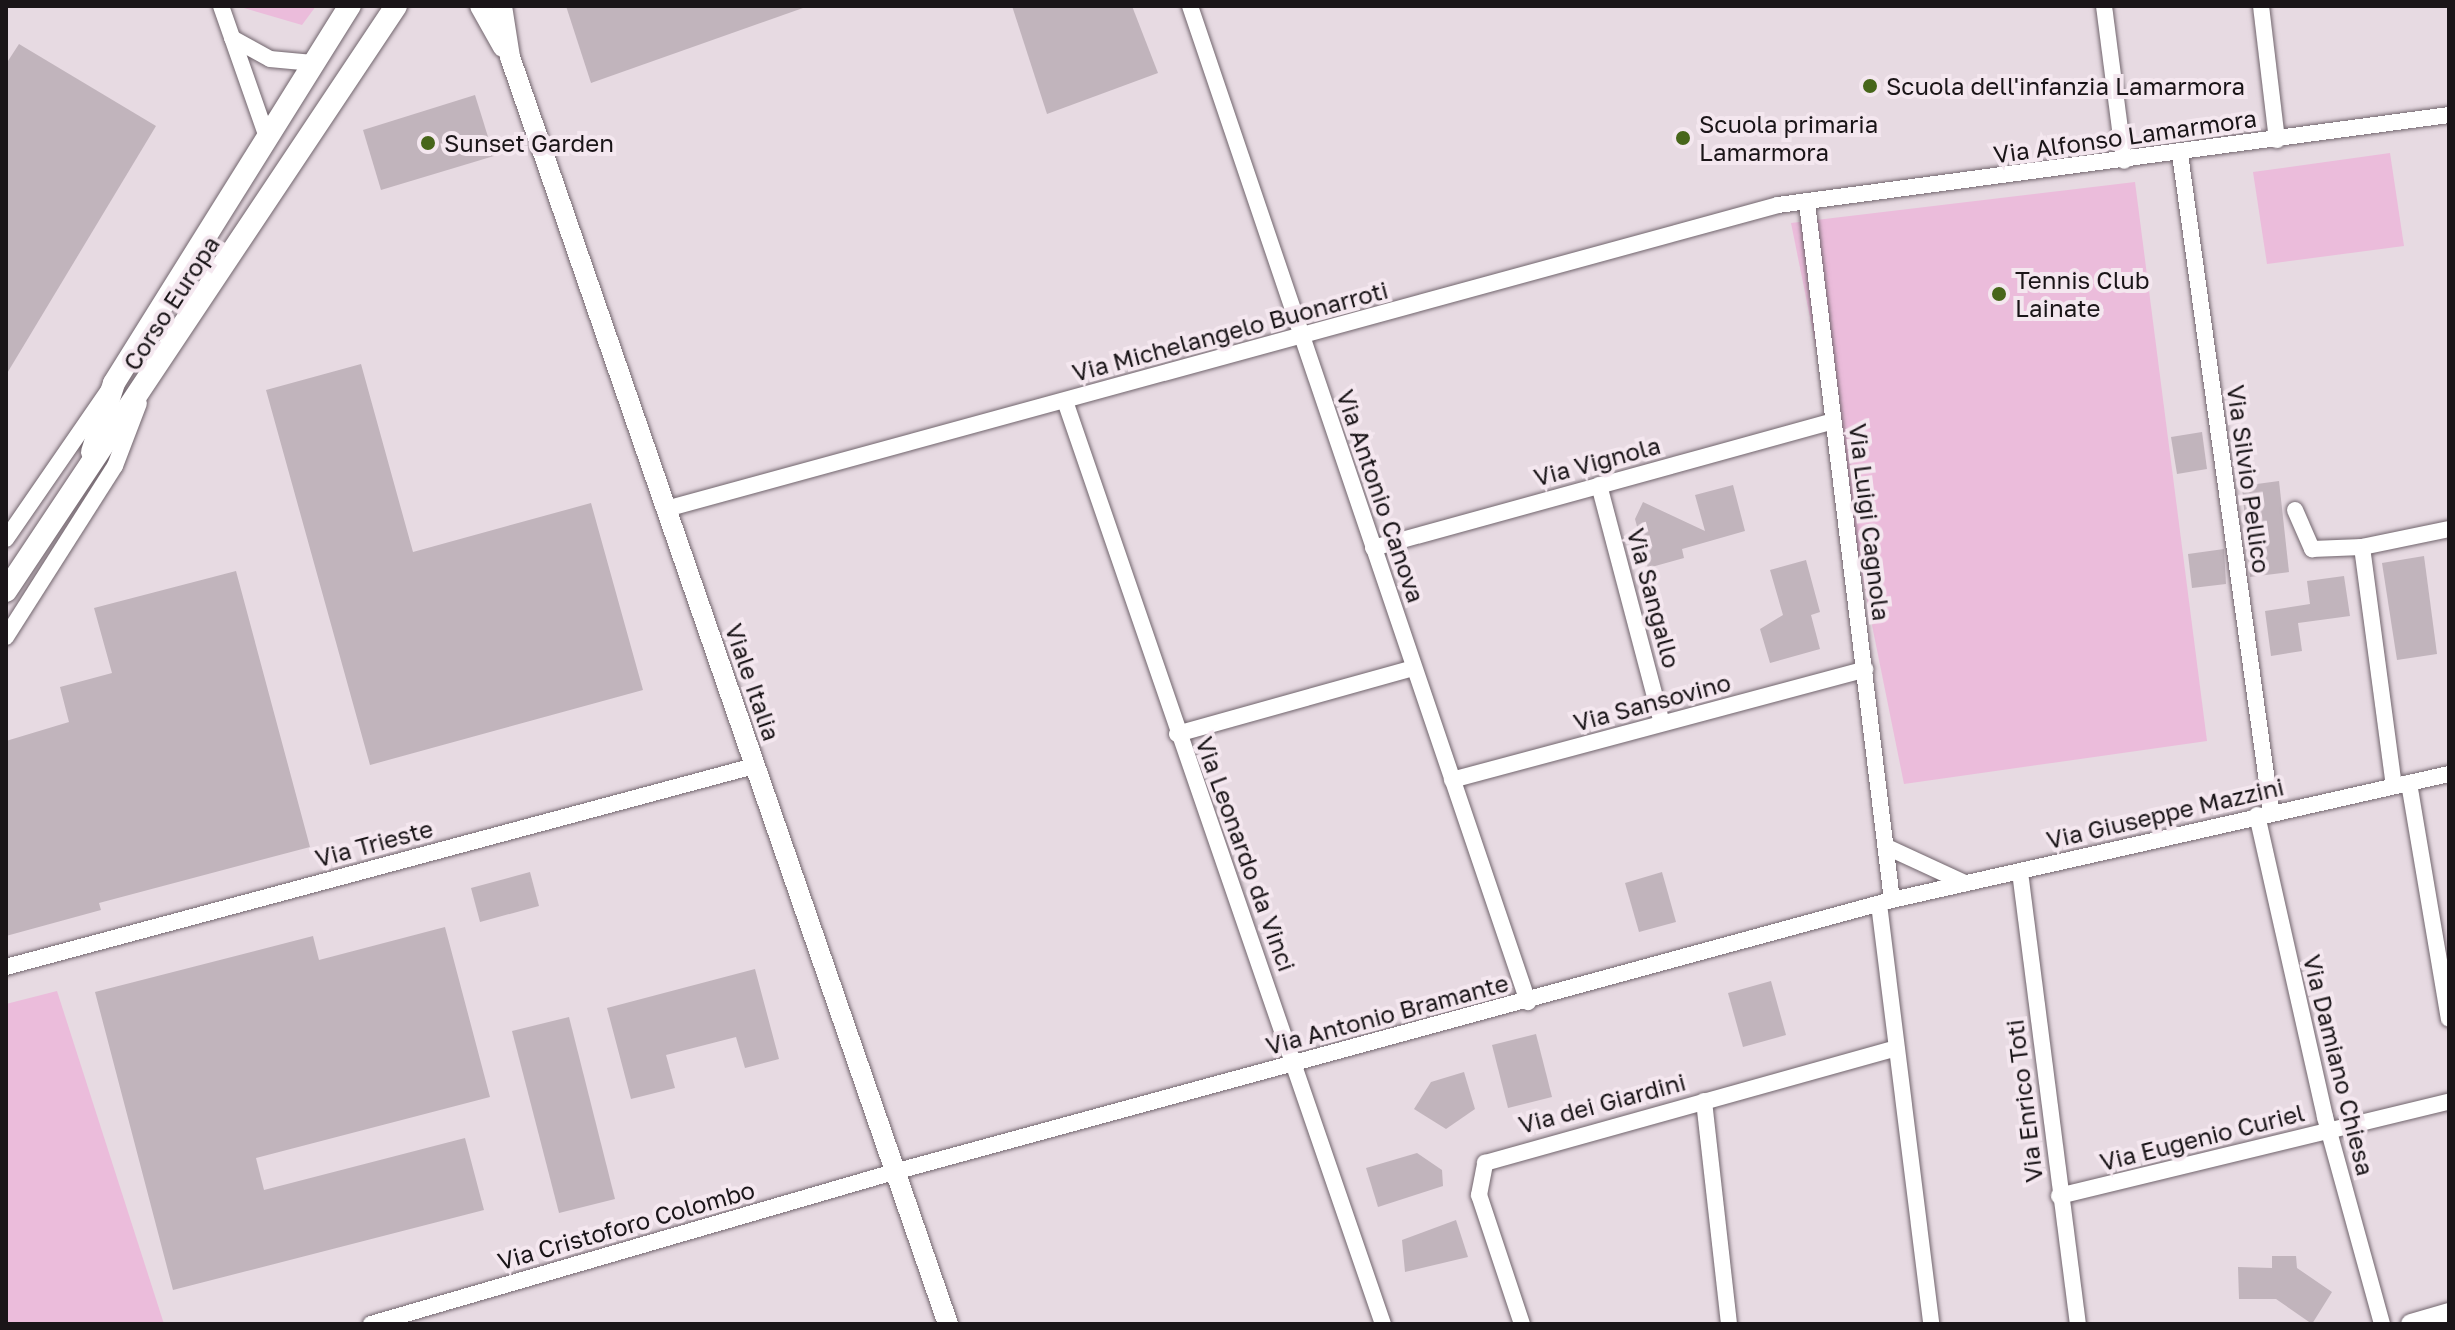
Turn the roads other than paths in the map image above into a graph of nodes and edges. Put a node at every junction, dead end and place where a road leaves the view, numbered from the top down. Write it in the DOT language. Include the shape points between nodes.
graph roads {
  1 [pos="221,6"];
  2 [pos="350,6"];
  3 [pos="396,6"];
  4 [pos="480,6"];
  5 [pos="502,6"];
  6 [pos="1190,6"];
  7 [pos="2104,6"];
  8 [pos="2261,6"];
  9 [pos="232,38"];
  10 [pos="510,57"];
  11 [pos="313,63"];
  12 [pos="2449,115"];
  13 [pos="267,137"];
  14 [pos="2277,140"];
  15 [pos="2180,154"];
  16 [pos="2124,161"];
  17 [pos="1807,203"];
  18 [pos="1302,337"];
  19 [pos="114,383"];
  20 [pos="141,399"];
  21 [pos="1065,401"];
  22 [pos="1833,421"];
  23 [pos="92,453"];
  24 [pos="1599,485"];
  25 [pos="666,509"];
  26 [pos="2295,510"];
  27 [pos="2449,529"];
  28 [pos="6,539"];
  29 [pos="2362,547"];
  30 [pos="1373,548"];
  31 [pos="6,591"];
  32 [pos="6,637"];
  33 [pos="1414,668"];
  34 [pos="1865,669"];
  35 [pos="1662,723"];
  36 [pos="1177,734"];
  37 [pos="754,766"];
  38 [pos="2449,774"];
  39 [pos="1452,780"];
  40 [pos="2402,784"];
  41 [pos="2264,813"];
  42 [pos="1887,847"];
  43 [pos="2020,872"];
  44 [pos="1966,884"];
  45 [pos="1885,902"];
  46 [pos="6,967"];
  47 [pos="1528,1002"];
  48 [pos="2449,1019"];
  49 [pos="1896,1048"];
  50 [pos="1294,1063"];
  51 [pos="1704,1101"];
  52 [pos="2449,1102"];
  53 [pos="2329,1131"];
  54 [pos="894,1172"];
  55 [pos="2059,1196"];
  56 [pos="2449,1313"];
  57 [pos="371,1324"];
  58 [pos="948,1324"];
  59 [pos="1383,1324"];
  60 [pos="1522,1324"];
  61 [pos="1729,1324"];
  62 [pos="1931,1324"];
  63 [pos="2078,1324"];
  64 [pos="2382,1324"];
  65 [pos="2411,1324"];
  1 -- 9 [label="street"];
  2 -- 11 [label="main road, Corso Europa"];
  3 -- 20 [label="main road, Corso Europa"];
  4 -- 10 [label="street, Viale Italia"];
  5 -- 10 [label="street, Viale Italia"];
  6 -- 18 [label="street, Via Antonio Canova"];
  7 -- 16 [label="street"];
  8 -- 14 [label="street"];
  9 -- 11 [label="street" via="270,59"];
  9 -- 13 [label="street"];
  10 -- 25 [label="street, Viale Italia"];
  11 -- 13 [label="main road, Corso Europa"];
  12 -- 14 [label="street, Via Alfonso Lamarmora"];
  13 -- 19 [label="main road, Corso Europa"];
  14 -- 15 [label="street, Via Alfonso Lamarmora"];
  15 -- 16 [label="street, Via Alfonso Lamarmora"];
  15 -- 41 [label="street, Via Silvio Pellico"];
  16 -- 17 [label="street, Via Alfonso Lamarmora"];
  17 -- 18 [label="street, Via Michelangelo Buonarroti"];
  17 -- 22 [label="street, Via Luigi Cagnola"];
  18 -- 21 [label="street, Via Michelangelo Buonarroti"];
  18 -- 30 [label="street, Via Antonio Canova"];
  19 -- 23 [label="main road"];
  19 -- 28 [label="street, Corso Europa"];
  20 -- 23 [label="main road"];
  20 -- 32 [label="street, Corso Europa" via="115,466"];
  21 -- 25 [label="street, Via Michelangelo Buonarroti"];
  21 -- 36 [label="street, Via Leonardo da Vinci"];
  22 -- 24 [label="street, Via Vignola"];
  22 -- 34 [label="street, Via Luigi Cagnola"];
  23 -- 31 [label="main road"];
  24 -- 30 [label="street, Via Vignola"];
  24 -- 35 [label="street, Via Sangallo"];
  25 -- 37 [label="street, Viale Italia"];
  26 -- 29 [label="street" via="2312,549"];
  27 -- 29 [label="street"];
  29 -- 40 [label="street"];
  30 -- 33 [label="street, Via Antonio Canova"];
  33 -- 36 [label="street"];
  33 -- 39 [label="street, Via Antonio Canova"];
  34 -- 35 [label="street, Via Sansovino"];
  34 -- 42 [label="street, Via Luigi Cagnola"];
  35 -- 39 [label="street, Via Sansovino"];
  36 -- 50 [label="street, Via Leonardo da Vinci"];
  37 -- 46 [label="street, Via Trieste"];
  37 -- 54 [label="street, Viale Italia"];
  38 -- 40 [label="street, Via Giuseppe Mazzini"];
  39 -- 47 [label="street, Via Antonio Canova"];
  40 -- 41 [label="street, Via Giuseppe Mazzini"];
  40 -- 48 [label="street"];
  41 -- 43 [label="street, Via Giuseppe Mazzini"];
  41 -- 53 [label="street, Via Damiano Chiesa"];
  42 -- 44 [label="street"];
  42 -- 45 [label="street, Via Luigi Cagnola"];
  43 -- 44 [label="street, Via Giuseppe Mazzini"];
  43 -- 55 [label="street, Via Enrico Toti"];
  44 -- 45 [label="street, Via Giuseppe Mazzini"];
  45 -- 47 [label="street, Via Antonio Bramante"];
  45 -- 49 [label="street, Via Luigi Cagnola"];
  47 -- 50 [label="street, Via Antonio Bramante"];
  49 -- 51 [label="street, Via dei Giardini"];
  49 -- 62 [label="street, Via Luigi Cagnola"];
  50 -- 54 [label="street, Via Antonio Bramante"];
  50 -- 59 [label="street, Via Leonardo da Vinci"];
  51 -- 60 [label="street, Via dei Giardini" via="1485,1163 1479,1195"];
  51 -- 61 [label="street"];
  52 -- 53 [label="street, Via Eugenio Curiel"];
  53 -- 55 [label="street, Via Eugenio Curiel"];
  53 -- 64 [label="street, Via Damiano Chiesa"];
  54 -- 57 [label="street, Via Cristoforo Colombo"];
  54 -- 58 [label="street, Viale Italia"];
  55 -- 63 [label="street, Via Enrico Toti"];
  56 -- 65 [label="street"];
}
